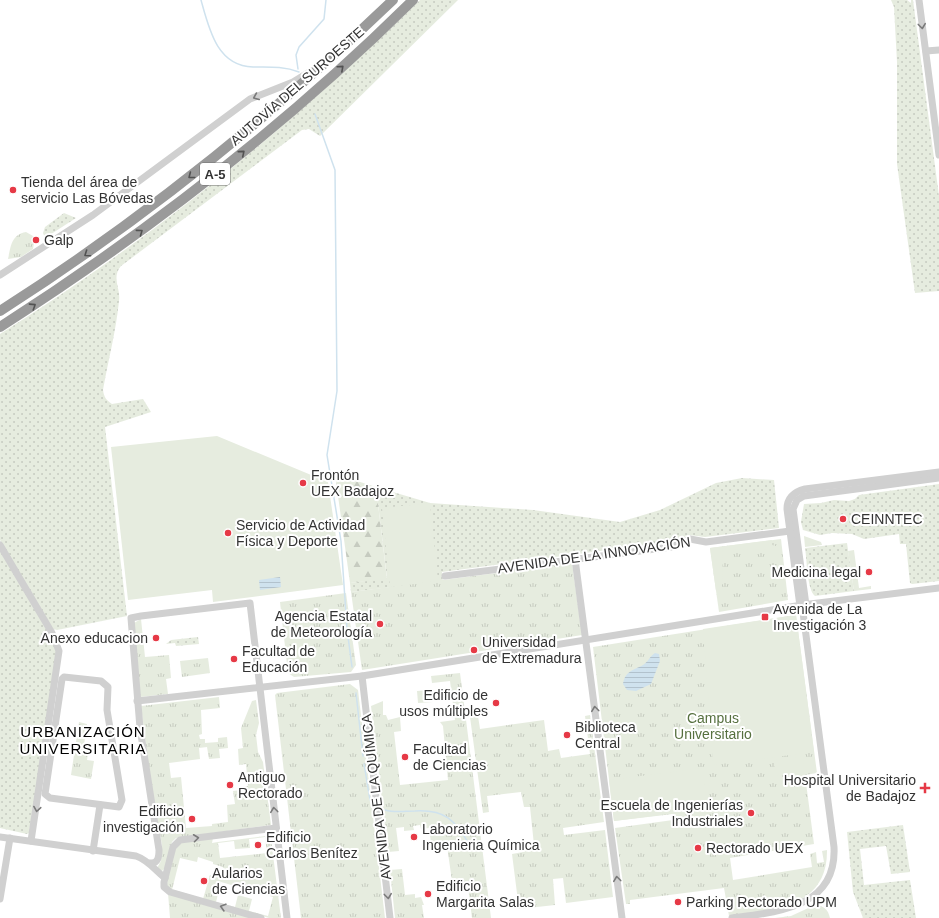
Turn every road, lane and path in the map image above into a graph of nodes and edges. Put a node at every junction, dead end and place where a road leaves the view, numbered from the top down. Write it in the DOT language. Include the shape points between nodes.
graph roads {
  1 [pos="393,0"];
  2 [pos="413,0"];
  3 [pos="919,0"];
  4 [pos="939,50"];
  5 [pos="926,51"];
  6 [pos="328,61"];
  7 [pos="939,155"];
  8 [pos="0,275"];
  9 [pos="0,311"];
  10 [pos="0,328"];
  11 [pos="939,472"];
  12 [pos="939,478"];
  13 [pos="790,531"];
  14 [pos="0,545"];
  15 [pos="575,559"];
  16 [pos="446,576"];
  17 [pos="939,588"];
  18 [pos="802,605"];
  19 [pos="586,640"];
  20 [pos="362,676"];
  21 [pos="260,688"];
  22 [pos="137,701"];
  23 [pos="100,805"];
  24 [pos="276,828"];
  25 [pos="0,836"];
  26 [pos="10,838"];
  27 [pos="31,841"];
  28 [pos="93,851"];
  29 [pos="150,863"];
  30 [pos="165,878"];
  31 [pos="0,899"];
  32 [pos="261,918"];
  33 [pos="287,918"];
  34 [pos="390,918"];
  35 [pos="622,918"];
  36 [pos="732,918"];
  1 -- 6 [label="highway, AUTOVÍA DEL SUROESTE / A-5"];
  10 -- 2 [label="highway, AUTOVÍA DEL SUROESTE / A-5, one-way" via="95,265 232,161 336,73"];
  3 -- 5 [label="street, one-way"];
  4 -- 5 [label="street"];
  5 -- 7 [label="street"];
  6 -- 8 [label="street, one-way" via="293,82 250,99 84,220"];
  6 -- 9 [label="highway, AUTOVÍA DEL SUROESTE / A-5, one-way" via="175,189 88,253"];
  11 -- 13 [label="street" via="798,491 791,496 788,504"];
  12 -- 18 [label="street" via="806,496 797,500 793,509"];
  13 -- 15 [label="street, AVENIDA DE LA INNOVACIÓN" via="706,542 687,540 671,547"];
  13 -- 18 [label="street"];
  14 -- 27 [label="street, one-way" via="52,633 60,654"];
  15 -- 16 [label="street, AVENIDA DE LA INNOVACIÓN"];
  15 -- 19 [label="street"];
  17 -- 18 [label="street"];
  18 -- 19 [label="street"];
  18 -- 36 [label="street" via="834,847 832,870 819,891 799,905 774,913"];
  19 -- 20 [label="street"];
  35 -- 19 [label="street, one-way"];
  20 -- 21 [label="street"];
  20 -- 34 [label="street, AVENIDA DE LA QUÍMICA, one-way"];
  21 -- 22 [label="street"];
  21 -- 22 [label="street" via="250,603 131,618"];
  24 -- 21 [label="street, one-way"];
  22 -- 29 [label="street" via="159,850 158,860"];
  23 -- 23 [label="street" via="117,807 122,803 107,710 108,688 101,681 65,677 62,680 46,794 50,798"];
  23 -- 28 [label="street"];
  30 -- 24 [label="street, one-way" via="173,847 180,840"];
  24 -- 33 [label="street"];
  25 -- 26 [label="street"];
  26 -- 27 [label="street"];
  26 -- 31 [label="street"];
  27 -- 28 [label="street"];
  28 -- 29 [label="street" via="136,856"];
  29 -- 30 [label="street"];
  32 -- 30 [label="street, one-way" via="170,892 164,887"];
}
